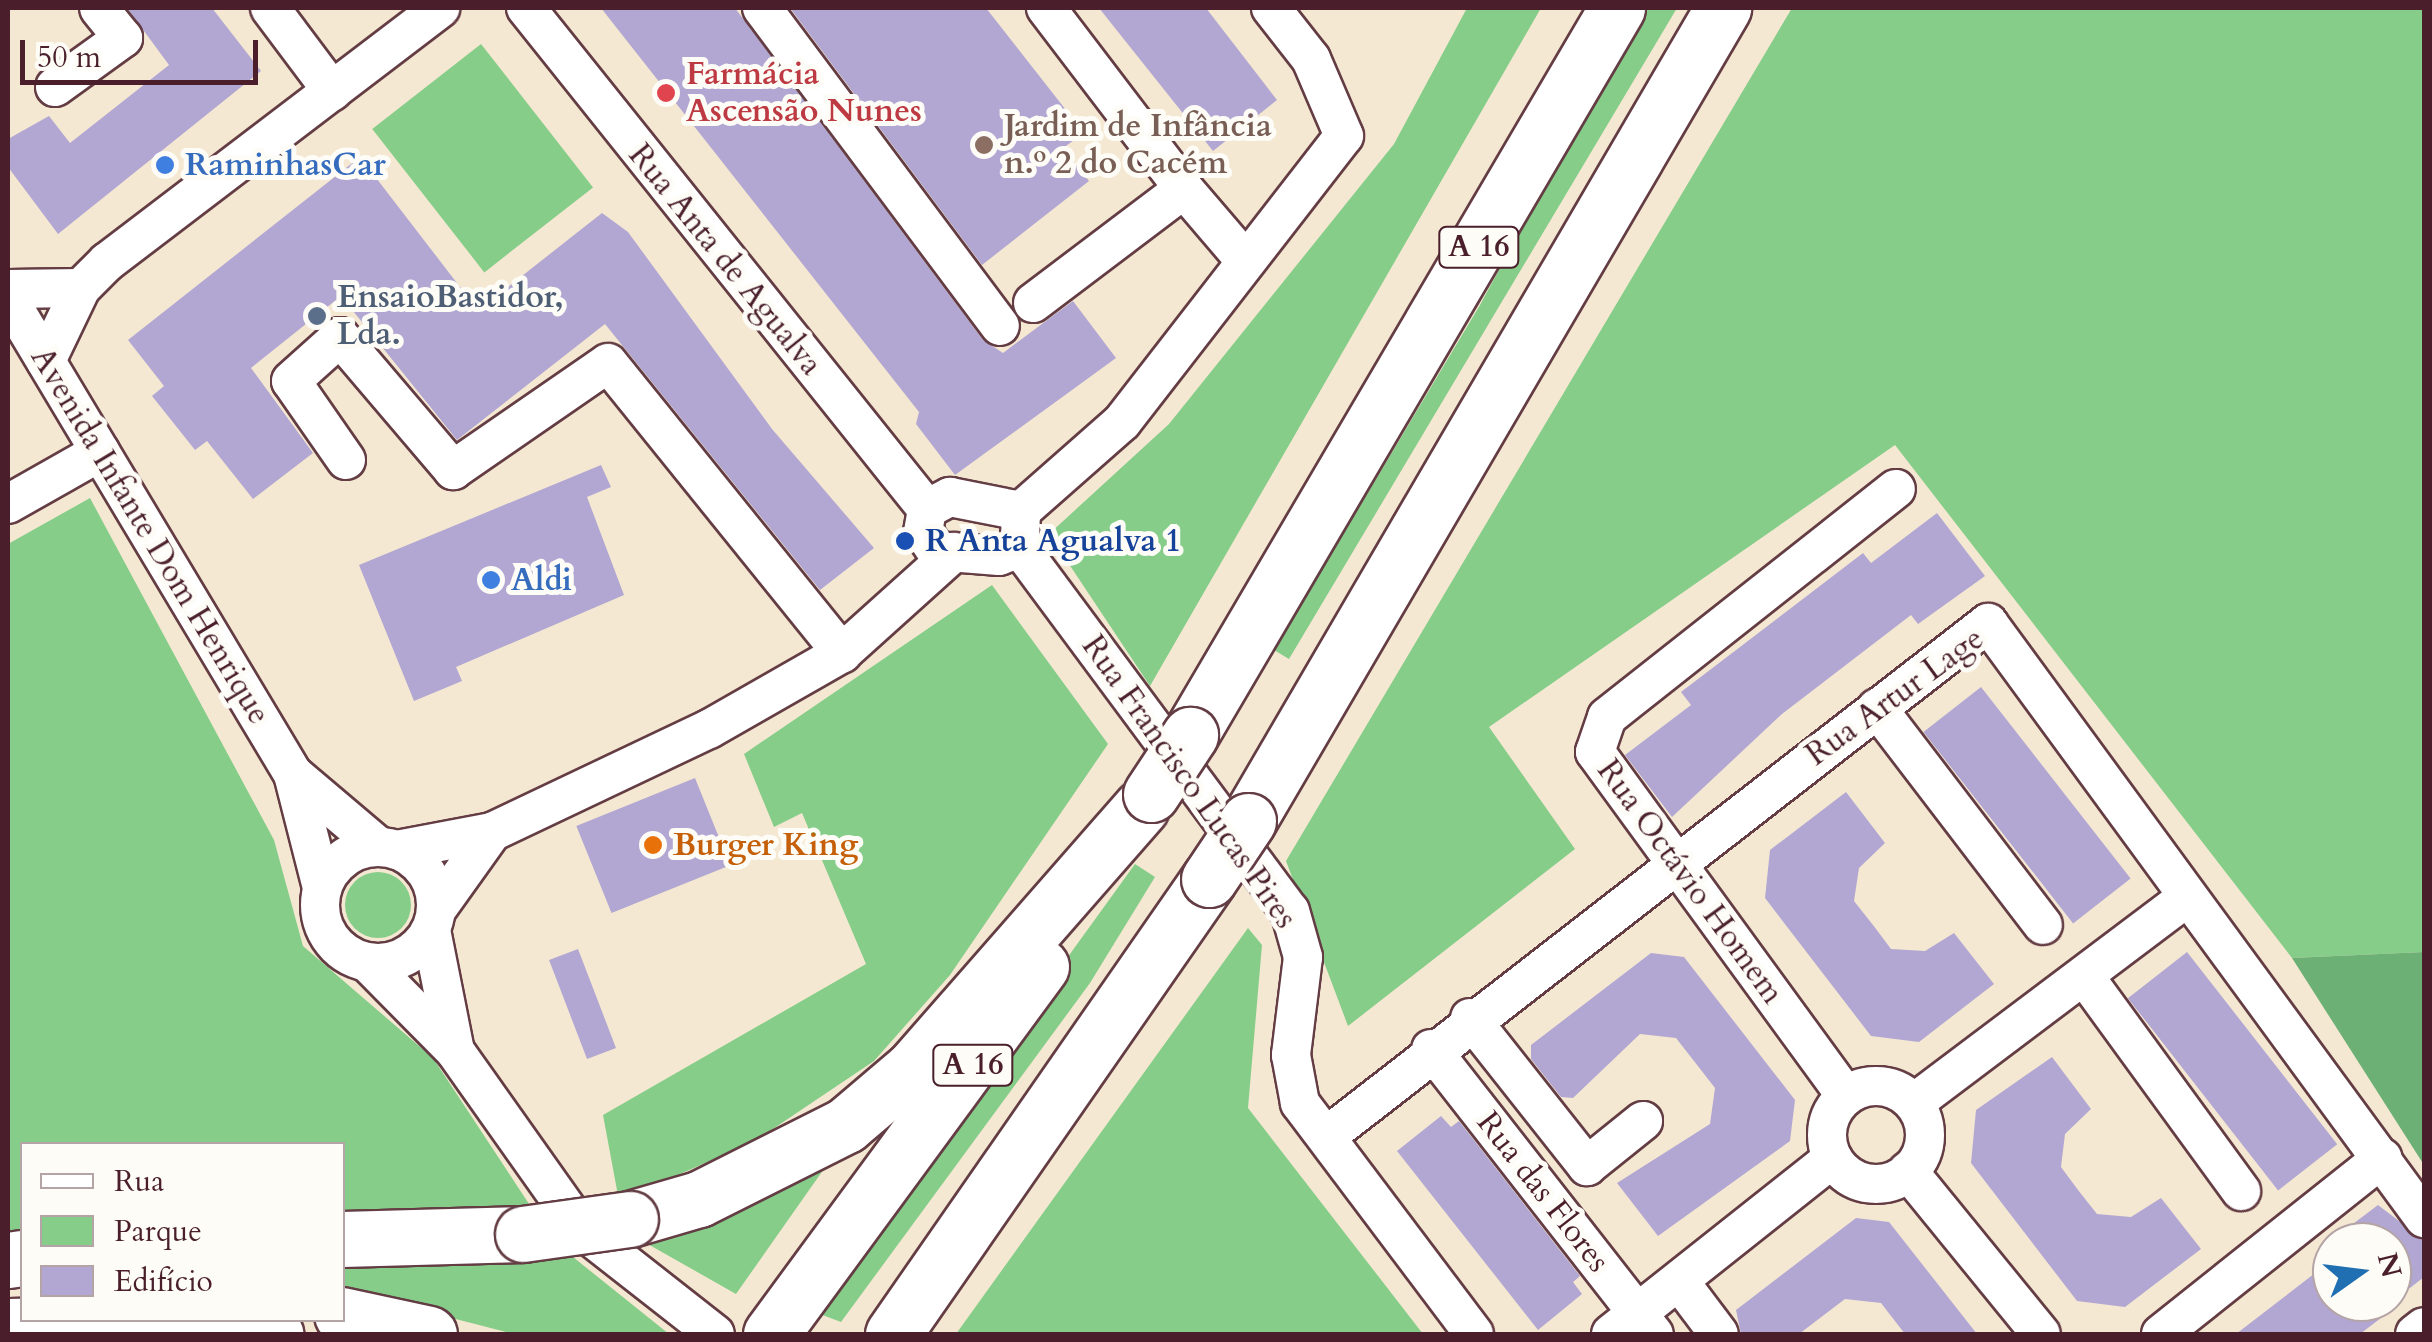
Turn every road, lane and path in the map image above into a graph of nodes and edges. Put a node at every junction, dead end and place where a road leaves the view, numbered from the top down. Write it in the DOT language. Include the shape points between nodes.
graph roads {
  1 [pos="99,8"];
  2 [pos="270,8"];
  3 [pos="440,8"];
  4 [pos="526,8"];
  5 [pos="762,8"];
  6 [pos="1046,8"];
  7 [pos="1271,8"];
  8 [pos="1617,8"];
  9 [pos="1723,8"];
  10 [pos="1749,8"];
  11 [pos="55,87"];
  12 [pos="332,91"];
  13 [pos="1659,122"];
  14 [pos="1184,189"];
  15 [pos="1244,258"];
  16 [pos="81,288"];
  17 [pos="8,289"];
  18 [pos="8,298"];
  19 [pos="1033,302"];
  20 [pos="1000,326"];
  21 [pos="46,361"];
  22 [pos="100,452"];
  23 [pos="346,460"];
  24 [pos="1896,489"];
  25 [pos="8,504"];
  26 [pos="927,509"];
  27 [pos="1021,530"];
  28 [pos="954,552"];
  29 [pos="842,653"];
  30 [pos="1876,708"];
  31 [pos="292,774"];
  32 [pos="1146,801"];
  33 [pos="492,832"];
  34 [pos="388,848"];
  35 [pos="1674,861"];
  36 [pos="322,888"];
  37 [pos="2186,898"];
  38 [pos="434,920"];
  39 [pos="2043,925"];
  40 [pos="368,963"];
  41 [pos="2085,977"];
  42 [pos="1470,1018"];
  43 [pos="1432,1049"];
  44 [pos="455,1051"];
  45 [pos="1846,1096"];
  46 [pos="1914,1104"];
  47 [pos="1642,1121"];
  48 [pos="1327,1136"];
  49 [pos="1833,1158"];
  50 [pos="2382,1158"];
  51 [pos="1908,1171"];
  52 [pos="2241,1191"];
  53 [pos="2424,1218"];
  54 [pos="345,1239"];
  55 [pos="1679,1281"];
  56 [pos="345,1316"];
  57 [pos="780,1322"];
  58 [pos="8,1326"];
  59 [pos="1634,1328"];
  60 [pos="2424,1328"];
  61 [pos="275,1334"];
  62 [pos="429,1334"];
  63 [pos="714,1334"];
  64 [pos="893,1334"];
  65 [pos="1474,1334"];
  66 [pos="1719,1334"];
  67 [pos="2041,1334"];
  68 [pos="2161,1334"];
  69 [pos="2415,1334"];
  1 -- 11 [label="street" via="123,38"];
  2 -- 12 [label="street"];
  3 -- 12 [label="street"];
  4 -- 26 [label="street, Rua Anta de Agualva"];
  5 -- 20 [label="street"];
  6 -- 14 [label="street"];
  7 -- 15 [label="street" via="1311,58 1344,136"];
  8 -- 32 [label="highway, A 16, bridge"];
  9 -- 13 [label="highway, A 16"];
  10 -- 13 [label="highway, A 16"];
  12 -- 16 [label="street"];
  13 -- 64 [label="highway, A 16, bridge" via="1248,821"];
  14 -- 15 [label="street"];
  14 -- 19 [label="street"];
  15 -- 27 [label="street" via="1122,422"];
  16 -- 17 [label="street"];
  16 -- 21 [label="street"];
  18 -- 21 [label="street, Avenida Infante Dom Henrique"];
  21 -- 22 [label="street, Avenida Infante Dom Henrique"];
  22 -- 25 [label="street"];
  22 -- 31 [label="street, Avenida Infante Dom Henrique"];
  23 -- 29 [label="street" via="291,381 340,337 453,470 608,363"];
  24 -- 35 [label="street, Rua Octávio Homem" via="1606,716 1595,752"];
  26 -- 27 [label="street" via="950,497"];
  26 -- 28 [label="street, Rua Anta de Agualva" via="929,544"];
  27 -- 28 [label="street"];
  27 -- 48 [label="street, Rua Francisco Lucas Pires" via="1290,911 1303,957 1294,1082"];
  28 -- 29 [label="street"];
  29 -- 33 [label="street" via="634,767"];
  30 -- 35 [label="street, Rua Artur Lage"];
  30 -- 37 [label="street, Rua Artur Lage" via="1988,623"];
  30 -- 39 [label="street"];
  31 -- 34 [label="street, Avenida Infante Dom Henrique"];
  31 -- 36 [label="street, Avenida Infante Dom Henrique"];
  32 -- 54 [label="highway, bridge" via="913,1068 846,1125 700,1199 630,1219 523,1234"];
  32 -- 57 [label="highway, A 16" via="1018,1002"];
  33 -- 34 [label="street"];
  33 -- 38 [label="street"];
  34 -- 36 [label="street" via="345,857"];
  34 -- 38 [label="street" via="426,872"];
  35 -- 42 [label="street, Rua Artur Lage"];
  35 -- 45 [label="street, Rua Octávio Homem"];
  36 -- 40 [label="street" via="334,944"];
  37 -- 41 [label="street"];
  37 -- 50 [label="street, Rua Artur Lage"];
  38 -- 40 [label="street" via="406,957"];
  38 -- 44 [label="street"];
  40 -- 44 [label="street"];
  41 -- 46 [label="street"];
  41 -- 52 [label="street"];
  42 -- 43 [label="street, Rua Artur Lage"];
  42 -- 47 [label="street" via="1587,1166"];
  43 -- 48 [label="street, Rua Artur Lage"];
  43 -- 59 [label="street, Rua das Flores"];
  44 -- 63 [label="street" via="581,1229"];
  45 -- 46 [label="street" via="1880,1086"];
  45 -- 49 [label="street" via="1829,1124"];
  46 -- 51 [label="street" via="1926,1136"];
  48 -- 65 [label="street, Rua Francisco Lucas Pires"];
  49 -- 51 [label="street" via="1866,1183"];
  49 -- 55 [label="street"];
  50 -- 53 [label="street, Rua Artur Lage"];
  50 -- 68 [label="street"];
  51 -- 67 [label="street"];
  55 -- 59 [label="street"];
  55 -- 66 [label="street"];
  56 -- 62 [label="highway"];
  58 -- 61 [label="highway" via="159,1324"];
  60 -- 69 [label="street"];
}
